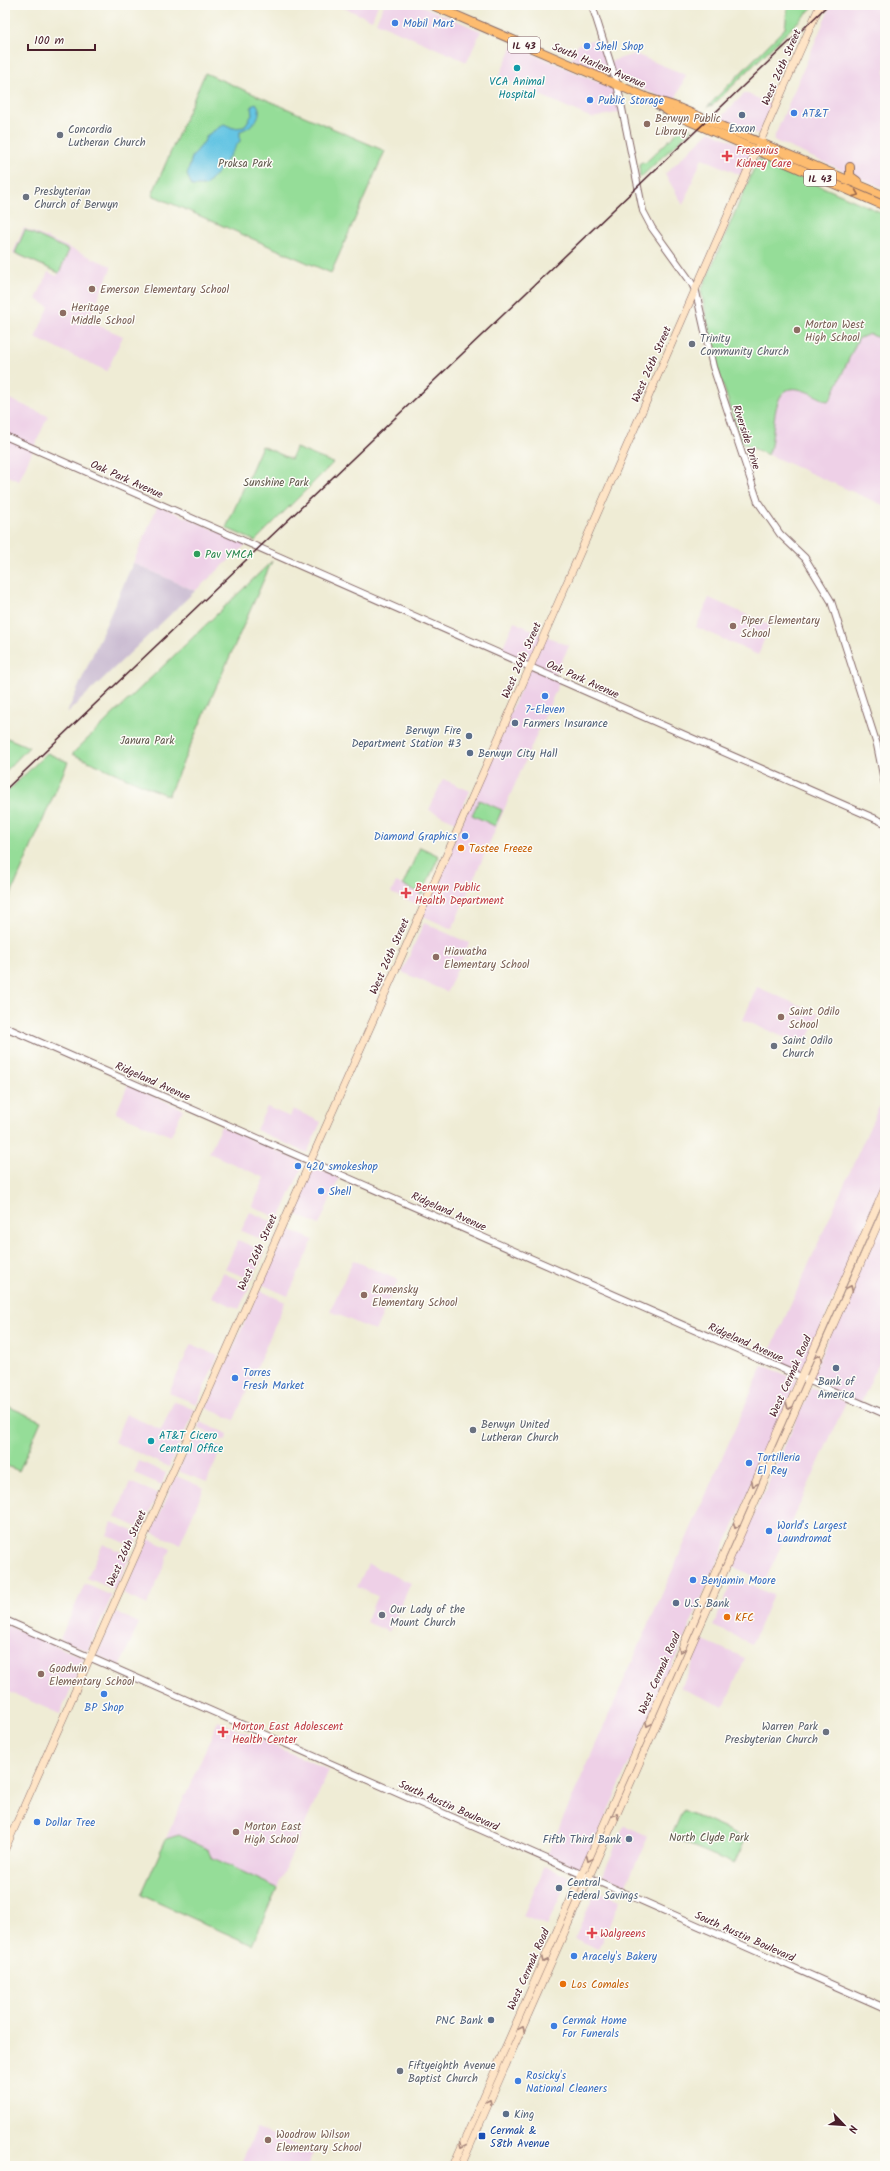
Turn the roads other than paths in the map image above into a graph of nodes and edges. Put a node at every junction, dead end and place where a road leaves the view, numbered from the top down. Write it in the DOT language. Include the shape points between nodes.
graph roads {
  1 [pos="432,5"];
  2 [pos="592,5"];
  3 [pos="820,5"];
  4 [pos="617,84"];
  5 [pos="757,147"];
  6 [pos="826,171"];
  7 [pos="874,192"];
  8 [pos="885,196"];
  9 [pos="885,206"];
  10 [pos="696,292"];
  11 [pos="5,436"];
  12 [pos="530,667"];
  13 [pos="885,785"];
  14 [pos="885,823"];
  15 [pos="5,1026"];
  16 [pos="310,1161"];
  17 [pos="885,1188"];
  18 [pos="885,1208"];
  19 [pos="802,1377"];
  20 [pos="809,1381"];
  21 [pos="885,1414"];
  22 [pos="5,1620"];
  23 [pos="90,1657"];
  24 [pos="5,1850"];
  25 [pos="585,1876"];
  26 [pos="885,2008"];
  27 [pos="453,2166"];
  28 [pos="461,2166"];
  1 -- 4 [label="main road, South Harlem Avenue / IL 43"];
  2 -- 4 [label="street, Riverside Drive"];
  3 -- 5 [label="main road, West 26th Street"];
  4 -- 5 [label="main road, South Harlem Avenue / IL 43" via="674,106"];
  4 -- 10 [label="street, Riverside Drive" via="643,211"];
  5 -- 6 [label="main road, South Harlem Avenue / IL 43"];
  5 -- 9 [label="main road, South Harlem Avenue / IL 43, one-way"];
  5 -- 10 [label="main road, West 26th Street"];
  6 -- 7 [label="main road, South Harlem Avenue / IL 43"];
  6 -- 7 [label="main road" via="837,174 850,167 852,179 868,186"];
  7 -- 8 [label="main road, South Harlem Avenue / IL 43"];
  10 -- 12 [label="main road, West 26th Street"];
  10 -- 13 [label="street, Riverside Drive" via="713,366 758,502 790,545 805,558 830,601 877,745"];
  11 -- 12 [label="street, Oak Park Avenue" via="242,540 252,542 272,554"];
  12 -- 14 [label="street, Oak Park Avenue"];
  12 -- 16 [label="main road, West 26th Street"];
  15 -- 16 [label="street, Ridgeland Avenue"];
  16 -- 19 [label="street, Ridgeland Avenue"];
  16 -- 23 [label="main road, West 26th Street"];
  17 -- 19 [label="main road, West Cermak Road"];
  20 -- 18 [label="main road, West Cermak Road, one-way"];
  19 -- 20 [label="street, Ridgeland Avenue"];
  19 -- 25 [label="main road, West Cermak Road, one-way"];
  20 -- 21 [label="street, Ridgeland Avenue"];
  25 -- 20 [label="main road, West Cermak Road, one-way"];
  22 -- 23 [label="street, South Austin Boulevard"];
  23 -- 24 [label="main road, West 26th Street"];
  23 -- 25 [label="street, South Austin Boulevard"];
  25 -- 26 [label="street, South Austin Boulevard"];
  25 -- 27 [label="main road, West Cermak Road, one-way"];
  28 -- 25 [label="main road, West Cermak Road, one-way"];
}
